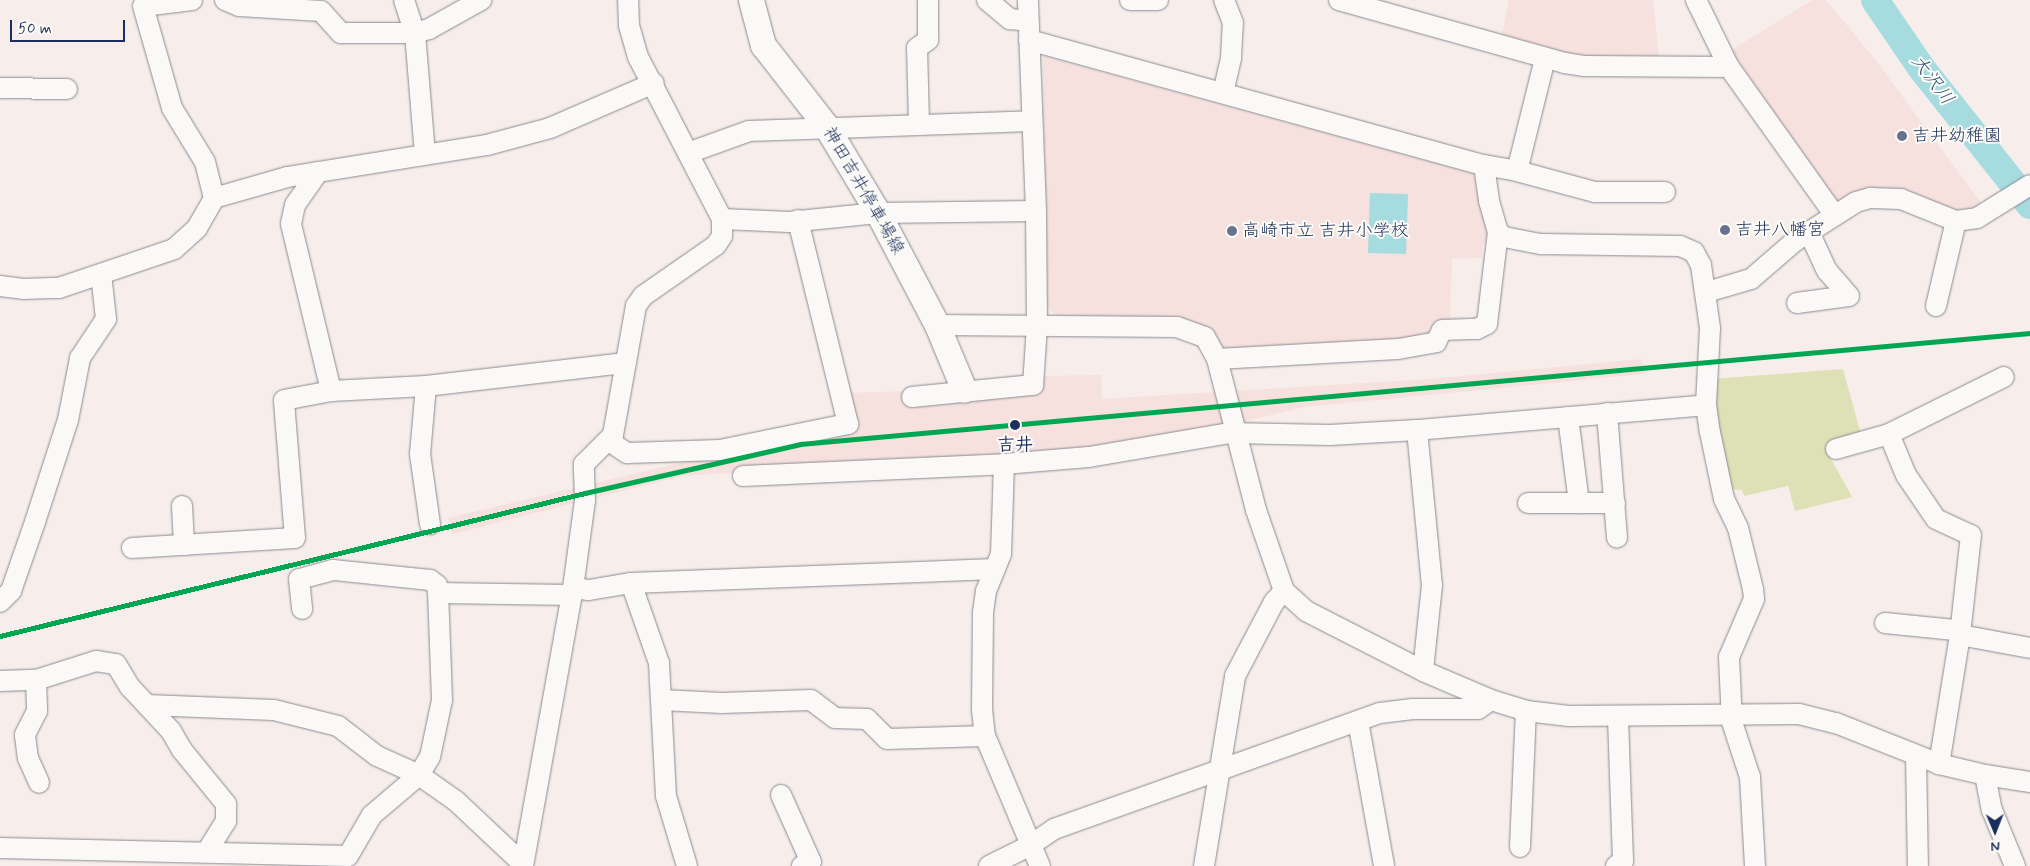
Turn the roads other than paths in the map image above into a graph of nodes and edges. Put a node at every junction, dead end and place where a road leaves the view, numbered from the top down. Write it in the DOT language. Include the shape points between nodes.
graph roads {
  1 [pos="192,0"];
  2 [pos="225,0"];
  3 [pos="404,0"];
  4 [pos="481,0"];
  5 [pos="628,0"];
  6 [pos="751,0"];
  7 [pos="928,0"];
  8 [pos="987,0"];
  9 [pos="1028,0"];
  10 [pos="1130,0"];
  11 [pos="1158,0"];
  12 [pos="1224,0"];
  13 [pos="1339,0"];
  14 [pos="1696,0"];
  15 [pos="1028,30"];
  16 [pos="414,34"];
  17 [pos="1545,59"];
  18 [pos="1729,67"];
  19 [pos="654,83"];
  20 [pos="0,88"];
  21 [pos="67,89"];
  22 [pos="1223,92"];
  23 [pos="1032,121"];
  24 [pos="919,123"];
  25 [pos="826,126"];
  26 [pos="688,153"];
  27 [pos="424,155"];
  28 [pos="1484,165"];
  29 [pos="1516,171"];
  30 [pos="318,172"];
  31 [pos="2030,185"];
  32 [pos="1665,192"];
  33 [pos="214,198"];
  34 [pos="1036,211"];
  35 [pos="878,213"];
  36 [pos="1834,214"];
  37 [pos="722,219"];
  38 [pos="798,220"];
  39 [pos="1956,221"];
  40 [pos="1498,232"];
  41 [pos="1809,232"];
  42 [pos="101,274"];
  43 [pos="0,286"];
  44 [pos="1707,292"];
  45 [pos="1797,303"];
  46 [pos="1936,306"];
  47 [pos="937,325"];
  48 [pos="1037,326"];
  49 [pos="1217,359"];
  50 [pos="626,364"];
  51 [pos="2004,377"];
  52 [pos="426,386"];
  53 [pos="964,390"];
  54 [pos="331,391"];
  55 [pos="912,397"];
  56 [pos="1706,405"];
  57 [pos="1607,413"];
  58 [pos="1568,417"];
  59 [pos="1418,430"];
  60 [pos="1235,433"];
  61 [pos="1889,434"];
  62 [pos="609,441"];
  63 [pos="1836,449"];
  64 [pos="1004,464"];
  65 [pos="743,476"];
  66 [pos="1528,503"];
  67 [pos="1579,503"];
  68 [pos="1614,503"];
  69 [pos="182,506"];
  70 [pos="430,524"];
  71 [pos="1617,538"];
  72 [pos="184,545"];
  73 [pos="132,548"];
  74 [pos="995,569"];
  75 [pos="631,583"];
  76 [pos="572,592"];
  77 [pos="1284,592"];
  78 [pos="438,593"];
  79 [pos="0,602"];
  80 [pos="302,609"];
  81 [pos="1885,623"];
  82 [pos="1960,635"];
  83 [pos="2030,648"];
  84 [pos="1423,671"];
  85 [pos="36,680"];
  86 [pos="0,681"];
  87 [pos="661,700"];
  88 [pos="1491,700"];
  89 [pos="147,705"];
  90 [pos="1526,711"];
  91 [pos="1733,714"];
  92 [pos="1618,716"];
  93 [pos="1358,721"];
  94 [pos="986,736"];
  95 [pos="1916,756"];
  96 [pos="1939,764"];
  97 [pos="1220,768"];
  98 [pos="419,776"];
  99 [pos="1985,776"];
  100 [pos="2030,782"];
  101 [pos="39,783"];
  102 [pos="781,795"];
  103 [pos="1029,846"];
  104 [pos="1520,847"];
  105 [pos="0,848"];
  106 [pos="207,852"];
  107 [pos="349,861"];
  108 [pos="523,865"];
  109 [pos="687,866"];
  110 [pos="802,866"];
  111 [pos="988,866"];
  112 [pos="1040,866"];
  113 [pos="1204,866"];
  114 [pos="1384,866"];
  115 [pos="1616,866"];
  116 [pos="1755,866"];
  117 [pos="1918,866"];
  118 [pos="2015,866"];
  1 -- 33 [label="street" via="143,6 172,108 205,162"];
  2 -- 16 [label="street" via="239,6 321,11 340,33"];
  3 -- 16 [label="street"];
  4 -- 16 [label="street"];
  5 -- 19 [label="street" via="633,42"];
  6 -- 25 [label="main road, 神田吉井停車場線" via="758,32 771,57"];
  7 -- 24 [label="street" via="928,40 917,48"];
  8 -- 15 [label="street"];
  9 -- 15 [label="street"];
  10 -- 11 [label="street"];
  12 -- 22 [label="street" via="1233,23 1231,58"];
  13 -- 17 [label="street"];
  14 -- 18 [label="street"];
  15 -- 22 [label="street"];
  15 -- 23 [label="street"];
  16 -- 27 [label="street"];
  17 -- 18 [label="street" via="1585,66"];
  17 -- 29 [label="street"];
  18 -- 36 [label="street"];
  19 -- 26 [label="street"];
  19 -- 27 [label="street" via="550,128"];
  20 -- 21 [label="street"];
  22 -- 28 [label="street"];
  23 -- 24 [label="street"];
  23 -- 34 [label="street"];
  24 -- 25 [label="street"];
  25 -- 26 [label="street" via="749,131"];
  25 -- 35 [label="main road, 神田吉井停車場線"];
  26 -- 37 [label="street"];
  27 -- 30 [label="street"];
  28 -- 29 [label="street"];
  28 -- 40 [label="street"];
  29 -- 32 [label="street" via="1595,192"];
  30 -- 33 [label="street"];
  30 -- 54 [label="street" via="295,205 291,224"];
  31 -- 39 [label="street" via="1977,218"];
  33 -- 42 [label="street" via="197,228 174,249"];
  34 -- 35 [label="street"];
  34 -- 48 [label="street"];
  35 -- 38 [label="street"];
  35 -- 47 [label="main road, 神田吉井停車場線"];
  36 -- 39 [label="street" via="1870,198 1886,198 1901,200"];
  36 -- 41 [label="street"];
  37 -- 38 [label="street"];
  37 -- 50 [label="street" via="722,236 716,245 639,301 632,320"];
  38 -- 62 [label="street" via="848,424 720,450 627,453"];
  39 -- 46 [label="street"];
  40 -- 44 [label="street" via="1512,239 1541,244 1688,248 1694,252 1700,265"];
  40 -- 49 [label="street" via="1487,324 1477,329 1442,330 1436,342 1398,349"];
  41 -- 44 [label="street" via="1751,279"];
  41 -- 45 [label="street" via="1827,271 1849,296"];
  42 -- 43 [label="street" via="58,288"];
  42 -- 79 [label="street" via="106,318 80,358 68,420 11,591"];
  44 -- 56 [label="street" via="1710,328"];
  47 -- 48 [label="street"];
  47 -- 53 [label="main road, 神田吉井停車場線"];
  48 -- 49 [label="street" via="1177,327 1205,337"];
  48 -- 53 [label="street" via="1033,385"];
  49 -- 60 [label="street"];
  50 -- 52 [label="street"];
  50 -- 62 [label="street"];
  51 -- 61 [label="street"];
  52 -- 54 [label="street"];
  52 -- 70 [label="street" via="420,454"];
  53 -- 55 [label="street" via="945,396"];
  54 -- 72 [label="street" via="284,400 296,538"];
  56 -- 57 [label="street"];
  56 -- 91 [label="street" via="1724,499 1738,528 1754,599 1729,657"];
  57 -- 58 [label="street"];
  57 -- 68 [label="street"];
  58 -- 59 [label="street"];
  58 -- 67 [label="street"];
  59 -- 60 [label="street" via="1330,435"];
  59 -- 84 [label="street" via="1432,584"];
  60 -- 64 [label="street" via="1089,457"];
  60 -- 77 [label="street" via="1256,510"];
  61 -- 63 [label="street"];
  61 -- 82 [label="street" via="1906,475 1936,519 1970,536"];
  62 -- 76 [label="street" via="584,464 584,500"];
  64 -- 65 [label="street"];
  64 -- 74 [label="street" via="1001,554"];
  66 -- 67 [label="street"];
  67 -- 68 [label="street"];
  68 -- 71 [label="street"];
  69 -- 72 [label="street"];
  72 -- 73 [label="street"];
  74 -- 75 [label="street"];
  74 -- 94 [label="street" via="986,590 983,613 982,709"];
  75 -- 76 [label="street"];
  75 -- 87 [label="street" via="660,663"];
  76 -- 78 [label="street"];
  76 -- 108 [label="street"];
  77 -- 84 [label="street" via="1306,611"];
  77 -- 97 [label="street" via="1274,602 1235,676"];
  78 -- 80 [label="street" via="437,585 430,580 333,570 300,579"];
  78 -- 98 [label="street" via="442,700 430,757"];
  81 -- 82 [label="street" via="1955,630"];
  82 -- 83 [label="street"];
  82 -- 96 [label="street"];
  84 -- 88 [label="street"];
  85 -- 86 [label="street"];
  85 -- 89 [label="street" via="96,661 116,664 130,687"];
  85 -- 101 [label="street" via="37,712 25,735 28,758"];
  87 -- 94 [label="street" via="722,703 811,700 835,718 867,719 887,739"];
  87 -- 109 [label="street" via="666,796"];
  88 -- 90 [label="street"];
  88 -- 93 [label="street" via="1478,709 1413,709 1380,713"];
  89 -- 98 [label="street" via="274,710 338,726 377,756"];
  89 -- 106 [label="street" via="171,731 182,750 226,804 226,821"];
  90 -- 92 [label="street" via="1569,716"];
  90 -- 104 [label="street"];
  91 -- 92 [label="street"];
  91 -- 95 [label="street" via="1798,714 1836,723"];
  91 -- 116 [label="street" via="1732,722 1750,777"];
  92 -- 115 [label="street" via="1623,861"];
  93 -- 97 [label="street"];
  93 -- 114 [label="street"];
  94 -- 103 [label="street"];
  95 -- 96 [label="street"];
  95 -- 117 [label="street"];
  96 -- 99 [label="street"];
  97 -- 103 [label="street" via="1054,829"];
  97 -- 113 [label="street"];
  98 -- 107 [label="street" via="372,815"];
  98 -- 108 [label="street" via="456,801"];
  99 -- 100 [label="street"];
  99 -- 118 [label="street" via="1992,810"];
  102 -- 110 [label="street" via="811,862"];
  103 -- 111 [label="street"];
  103 -- 112 [label="street"];
  105 -- 106 [label="street"];
  106 -- 107 [label="street"];
}
